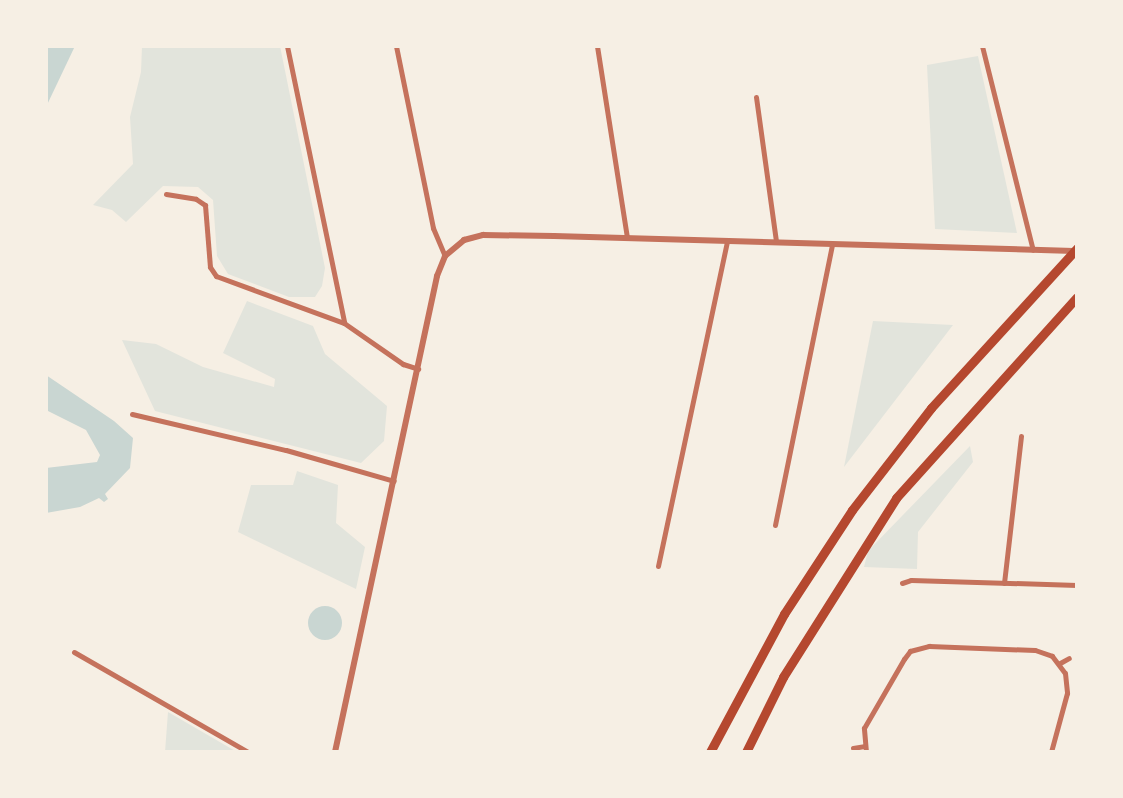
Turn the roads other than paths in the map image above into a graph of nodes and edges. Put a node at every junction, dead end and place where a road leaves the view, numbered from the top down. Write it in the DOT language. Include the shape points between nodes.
graph roads {
  1 [pos="287,46"];
  2 [pos="396,46"];
  3 [pos="597,46"];
  4 [pos="982,46"];
  5 [pos="756,97"];
  6 [pos="166,194"];
  7 [pos="627,238"];
  8 [pos="727,241"];
  9 [pos="776,242"];
  10 [pos="832,244"];
  11 [pos="1033,250"];
  12 [pos="1077,250"];
  13 [pos="445,256"];
  14 [pos="1077,297"];
  15 [pos="344,323"];
  16 [pos="418,369"];
  17 [pos="132,414"];
  18 [pos="1021,436"];
  19 [pos="394,481"];
  20 [pos="775,525"];
  21 [pos="658,566"];
  22 [pos="902,583"];
  23 [pos="1004,583"];
  24 [pos="1077,585"];
  25 [pos="74,652"];
  26 [pos="1069,658"];
  27 [pos="1060,663"];
  28 [pos="853,748"];
  29 [pos="865,749"];
  30 [pos="248,752"];
  31 [pos="335,752"];
  32 [pos="710,752"];
  33 [pos="746,752"];
  34 [pos="1051,752"];
  1 -- 15 [label="street"];
  2 -- 13 [label="street" via="433,228"];
  3 -- 7 [label="street"];
  4 -- 11 [label="street"];
  5 -- 9 [label="street"];
  6 -- 15 [label="street" via="205,205 210,267 216,276"];
  7 -- 8 [label="street"];
  7 -- 13 [label="street" via="483,235 464,240"];
  8 -- 9 [label="street"];
  8 -- 21 [label="street"];
  9 -- 10 [label="street"];
  10 -- 11 [label="street"];
  10 -- 20 [label="street"];
  11 -- 12 [label="street"];
  12 -- 32 [label="highway" via="931,408 852,510 784,614"];
  13 -- 16 [label="street"];
  14 -- 33 [label="highway" via="896,498 783,677"];
  15 -- 16 [label="street"];
  16 -- 19 [label="street"];
  17 -- 19 [label="street"];
  18 -- 23 [label="street"];
  19 -- 31 [label="street"];
  22 -- 23 [label="street"];
  23 -- 24 [label="street"];
  25 -- 30 [label="street"];
  26 -- 27 [label="street"];
  27 -- 29 [label="street" via="1035,650 918,648 904,659 864,728"];
  27 -- 34 [label="street" via="1067,693"];
  28 -- 29 [label="street"];
}
